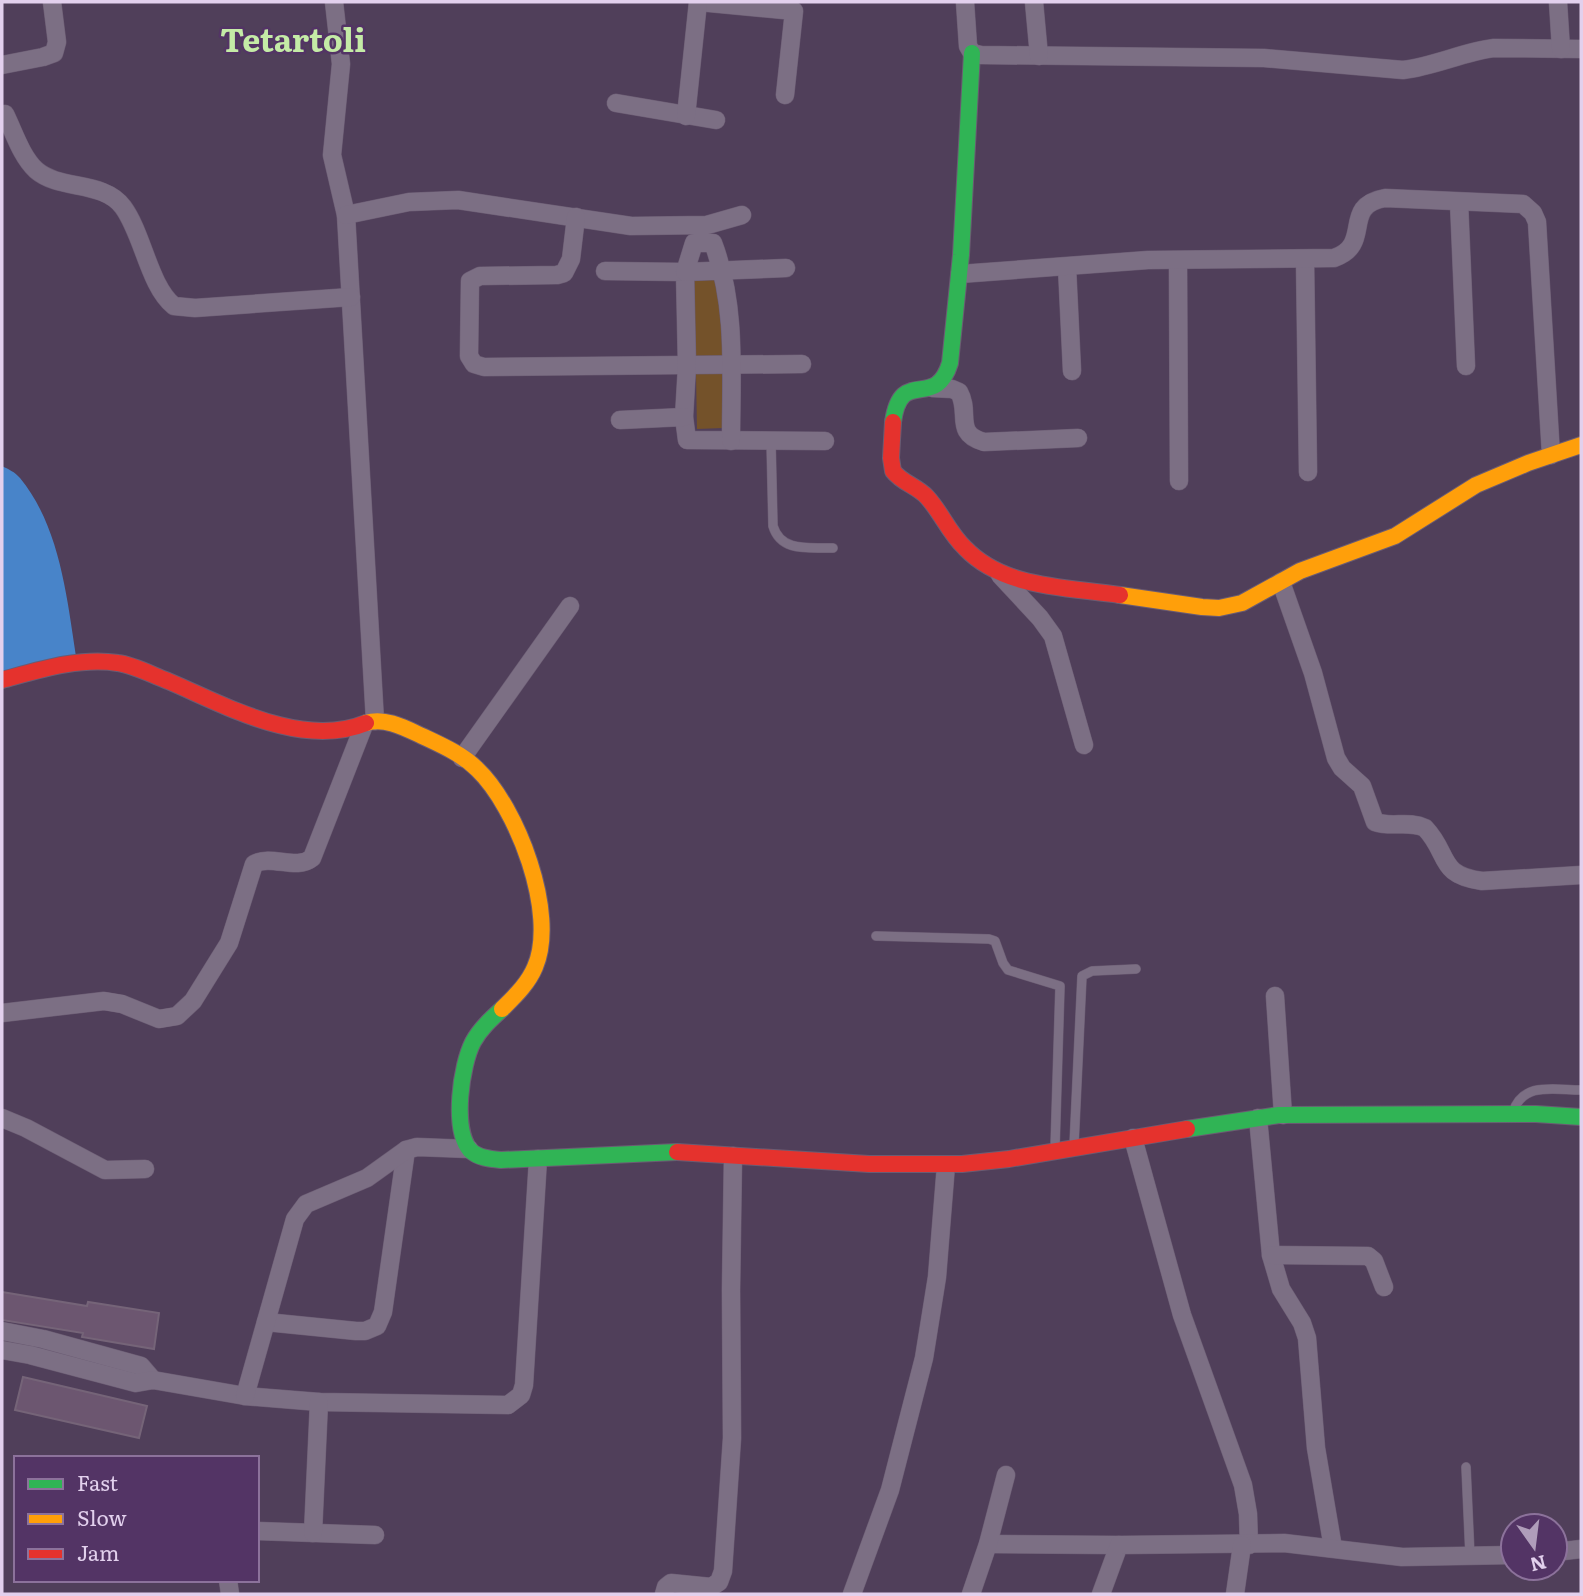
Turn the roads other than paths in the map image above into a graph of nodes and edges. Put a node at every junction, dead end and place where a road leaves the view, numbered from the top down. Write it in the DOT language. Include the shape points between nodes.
graph roads {
  1 [pos="52,2"];
  2 [pos="334,2"];
  3 [pos="698,2"];
  4 [pos="965,2"];
  5 [pos="1034,2"];
  6 [pos="1558,2"];
  7 [pos="1561,49"];
  8 [pos="1581,49"];
  9 [pos="972,53"];
  10 [pos="1039,56"];
  11 [pos="2,65"];
  12 [pos="785,95"];
  13 [pos="616,103"];
  14 [pos="5,114"];
  15 [pos="686,116"];
  16 [pos="716,120"];
  17 [pos="1459,202"];
  18 [pos="346,215"];
  19 [pos="742,215"];
  20 [pos="576,217"];
  21 [pos="707,234"];
  22 [pos="1305,259"];
  23 [pos="1178,261"];
  24 [pos="1068,267"];
  25 [pos="786,268"];
  26 [pos="723,270"];
  27 [pos="605,271"];
  28 [pos="685,272"];
  29 [pos="960,274"];
  30 [pos="351,297"];
  31 [pos="803,364"];
  32 [pos="731,365"];
  33 [pos="687,366"];
  34 [pos="1466,366"];
  35 [pos="1073,371"];
  36 [pos="932,388"];
  37 [pos="684,417"];
  38 [pos="620,420"];
  39 [pos="1078,438"];
  40 [pos="731,440"];
  41 [pos="771,441"];
  42 [pos="825,441"];
  43 [pos="1581,445"];
  44 [pos="1551,456"];
  45 [pos="1308,472"];
  46 [pos="1179,481"];
  47 [pos="833,548"];
  48 [pos="1000,575"];
  49 [pos="1281,582"];
  50 [pos="570,606"];
  51 [pos="2,680"];
  52 [pos="370,723"];
  53 [pos="1084,745"];
  54 [pos="462,758"];
  55 [pos="1581,875"];
  56 [pos="876,936"];
  57 [pos="1136,969"];
  58 [pos="1275,996"];
  59 [pos="2,1013"];
  60 [pos="1581,1090"];
  61 [pos="1512,1114"];
  62 [pos="1283,1115"];
  63 [pos="1581,1117"];
  64 [pos="2,1118"];
  65 [pos="1258,1118"];
  66 [pos="1133,1138"];
  67 [pos="1074,1147"];
  68 [pos="469,1149"];
  69 [pos="406,1150"];
  70 [pos="1055,1150"];
  71 [pos="733,1156"];
  72 [pos="538,1159"];
  73 [pos="946,1165"];
  74 [pos="145,1169"];
  75 [pos="1271,1255"];
  76 [pos="1384,1287"];
  77 [pos="266,1322"];
  78 [pos="2,1331"];
  79 [pos="2,1350"];
  80 [pos="153,1380"];
  81 [pos="245,1396"];
  82 [pos="319,1402"];
  83 [pos="1466,1467"];
  84 [pos="1006,1475"];
  85 [pos="259,1531"];
  86 [pos="313,1533"];
  87 [pos="374,1535"];
  88 [pos="988,1544"];
  89 [pos="1119,1545"];
  90 [pos="1246,1545"];
  91 [pos="1333,1548"];
  92 [pos="1499,1555"];
  93 [pos="1470,1556"];
  94 [pos="664,1594"];
  95 [pos="852,1594"];
  96 [pos="971,1594"];
  97 [pos="1101,1594"];
  98 [pos="1235,1594"];
  1 -- 11 [label="street" via="54,53"];
  2 -- 18 [label="street" via="341,64 332,155"];
  3 -- 12 [label="street" via="794,11"];
  3 -- 15 [label="street"];
  4 -- 9 [label="street"];
  5 -- 10 [label="street"];
  6 -- 7 [label="street"];
  7 -- 8 [label="street"];
  7 -- 10 [label="street" via="1481,50 1403,70 1264,58"];
  9 -- 10 [label="street"];
  9 -- 29 [label="street"];
  13 -- 15 [label="street"];
  14 -- 30 [label="street" via="36,169 55,180 107,194 122,205 162,293 174,306 195,309"];
  15 -- 16 [label="street"];
  17 -- 22 [label="street" via="1372,200 1360,214 1354,245 1345,253"];
  17 -- 34 [label="street"];
  17 -- 44 [label="street" via="1523,204 1533,213"];
  18 -- 20 [label="street" via="409,202 458,200"];
  18 -- 30 [label="street"];
  19 -- 21 [label="street"];
  20 -- 21 [label="street"];
  20 -- 33 [label="street" via="571,259 564,273 480,276 470,281 472,361 484,367"];
  21 -- 26 [label="street"];
  21 -- 28 [label="street" via="694,243"];
  22 -- 23 [label="street"];
  22 -- 45 [label="street"];
  23 -- 24 [label="street"];
  23 -- 46 [label="street"];
  24 -- 29 [label="street"];
  24 -- 35 [label="street"];
  25 -- 26 [label="street"];
  26 -- 28 [label="street"];
  26 -- 32 [label="street" via="731,322"];
  27 -- 28 [label="street"];
  28 -- 33 [label="street"];
  29 -- 36 [label="street" via="948,373"];
  30 -- 52 [label="street"];
  31 -- 32 [label="street"];
  32 -- 33 [label="street"];
  32 -- 40 [label="street"];
  33 -- 37 [label="street"];
  36 -- 39 [label="street" via="959,392 971,438 984,442"];
  36 -- 48 [label="street" via="908,390 896,402 892,470 918,488 960,543"];
  37 -- 38 [label="street"];
  37 -- 40 [label="street" via="687,440"];
  40 -- 41 [label="street"];
  41 -- 42 [label="street"];
  41 -- 47 [label="lane" via="775,534 792,545"];
  43 -- 44 [label="street"];
  44 -- 49 [label="street" via="1476,485 1395,536"];
  48 -- 49 [label="street" via="1210,608 1242,603"];
  48 -- 53 [label="street" via="1053,636"];
  49 -- 55 [label="street" via="1336,758 1362,786 1375,822 1425,828 1452,872 1470,879"];
  50 -- 54 [label="street"];
  51 -- 52 [label="street" via="77,662 105,661 296,728 344,732"];
  52 -- 54 [label="street" via="405,728"];
  52 -- 59 [label="street" via="312,858 300,863 265,860 254,864 229,943 186,1009 159,1019 122,1003 104,1001"];
  54 -- 68 [label="street" via="479,769 507,806 538,898 542,936 534,970 468,1049 461,1122"];
  56 -- 70 [label="lane" via="989,939 995,941 1008,970 1060,986"];
  57 -- 67 [label="lane" via="1092,971 1082,976"];
  58 -- 62 [label="street"];
  60 -- 61 [label="lane" via="1527,1092"];
  61 -- 62 [label="street"];
  61 -- 63 [label="street"];
  62 -- 65 [label="street"];
  64 -- 74 [label="street" via="105,1170"];
  65 -- 66 [label="street"];
  65 -- 75 [label="street"];
  66 -- 67 [label="street"];
  66 -- 90 [label="street" via="1182,1315 1243,1485 1248,1514"];
  67 -- 70 [label="street"];
  68 -- 69 [label="street"];
  68 -- 72 [label="street" via="485,1158"];
  69 -- 77 [label="street" via="367,1178 300,1209"];
  69 -- 77 [label="street" via="383,1312 377,1326 356,1331"];
  70 -- 73 [label="street"];
  71 -- 72 [label="street" via="681,1152"];
  71 -- 73 [label="street"];
  71 -- 94 [label="street" via="732,1438 723,1571 711,1587 671,1583"];
  72 -- 82 [label="street" via="524,1385 516,1402 496,1407"];
  73 -- 95 [label="street" via="937,1277 924,1358 890,1490"];
  75 -- 76 [label="street" via="1368,1256"];
  75 -- 91 [label="street" via="1281,1289 1307,1338 1316,1448"];
  77 -- 81 [label="street"];
  78 -- 80 [label="street" via="141,1366"];
  79 -- 80 [label="street" via="136,1383"];
  80 -- 81 [label="street"];
  81 -- 82 [label="street"];
  82 -- 86 [label="street"];
  83 -- 93 [label="lane"];
  84 -- 88 [label="street"];
  85 -- 86 [label="street"];
  86 -- 87 [label="street"];
  88 -- 89 [label="street"];
  88 -- 96 [label="street"];
  89 -- 90 [label="street"];
  89 -- 97 [label="street"];
  90 -- 91 [label="street"];
  90 -- 98 [label="street"];
  91 -- 93 [label="street" via="1402,1557"];
  92 -- 93 [label="street"];
}
